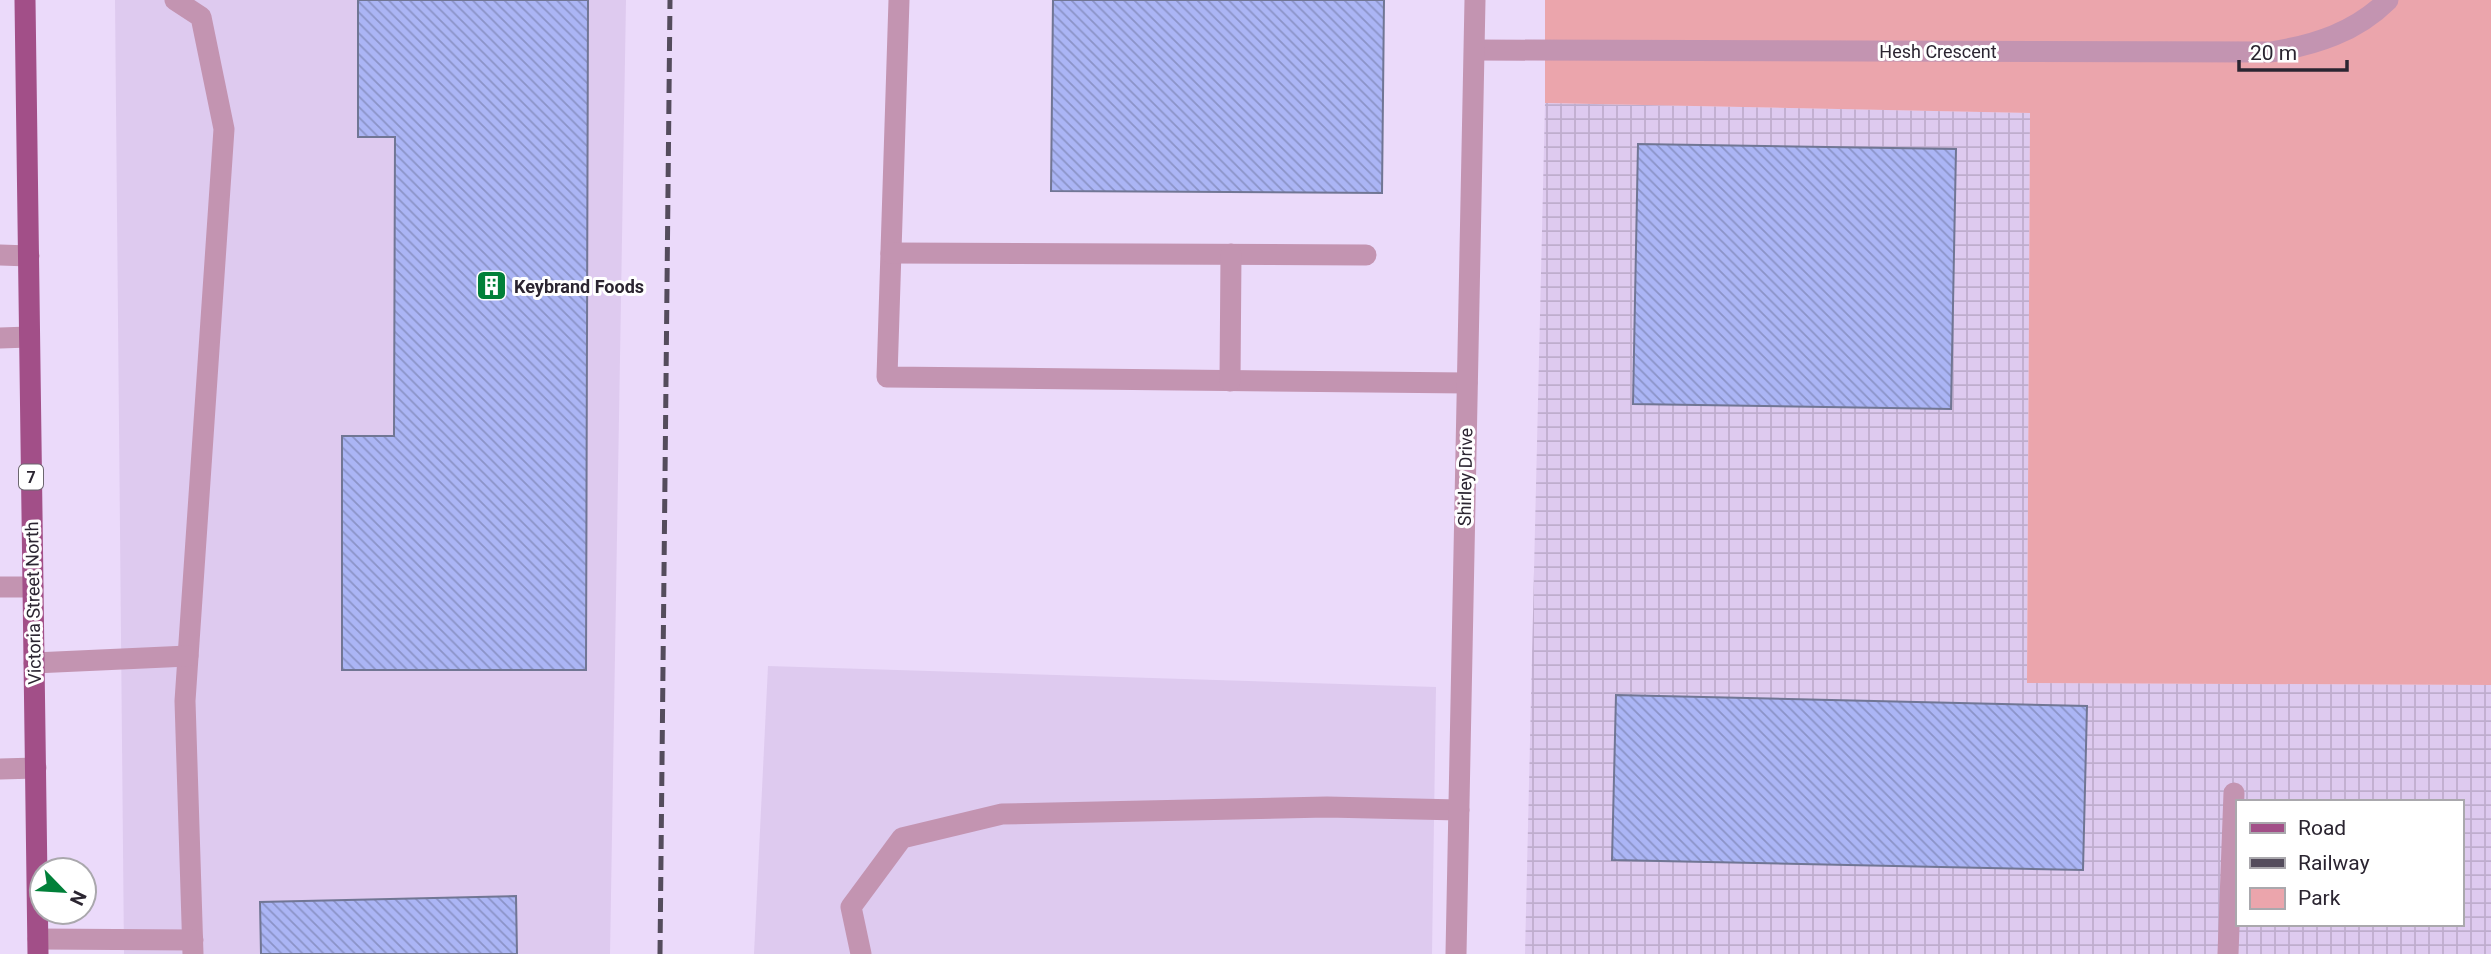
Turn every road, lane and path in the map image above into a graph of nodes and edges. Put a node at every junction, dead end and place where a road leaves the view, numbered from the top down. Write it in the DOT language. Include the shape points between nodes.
graph roads {
  1 [pos="25,0"];
  2 [pos="175,0"];
  3 [pos="899,0"];
  4 [pos="1475,0"];
  5 [pos="2388,0"];
  6 [pos="1475,50"];
  7 [pos="891,253"];
  8 [pos="1231,254"];
  9 [pos="0,255"];
  10 [pos="1366,255"];
  11 [pos="29,256"];
  12 [pos="29,337"];
  13 [pos="0,338"];
  14 [pos="1230,381"];
  15 [pos="1467,383"];
  16 [pos="0,587"];
  17 [pos="33,587"];
  18 [pos="188,656"];
  19 [pos="34,663"];
  20 [pos="36,768"];
  21 [pos="0,769"];
  22 [pos="2234,793"];
  23 [pos="1458,810"];
  24 [pos="38,947"];
  25 [pos="193,947"];
  26 [pos="860,954"];
  27 [pos="1456,954"];
  28 [pos="2228,954"];
  1 -- 11 [label="main road, Victoria Street North / 7"];
  2 -- 18 [label="street" via="201,17 225,129"];
  3 -- 7 [label="street"];
  4 -- 6 [label="street, Shirley Drive"];
  5 -- 6 [label="street, Hesh Crescent" via="2345,32 2309,46 2271,52"];
  6 -- 15 [label="street, Shirley Drive"];
  7 -- 8 [label="street"];
  7 -- 14 [label="street" via="887,377"];
  8 -- 10 [label="street"];
  8 -- 14 [label="street"];
  9 -- 11 [label="street"];
  11 -- 12 [label="main road, Victoria Street North / 7"];
  12 -- 13 [label="street"];
  12 -- 17 [label="main road, Victoria Street North / 7"];
  14 -- 15 [label="street"];
  15 -- 23 [label="street, Shirley Drive"];
  16 -- 17 [label="street"];
  17 -- 19 [label="main road, Victoria Street North / 7"];
  18 -- 19 [label="street"];
  18 -- 25 [label="street" via="185,701"];
  19 -- 20 [label="main road, Victoria Street North / 7"];
  20 -- 21 [label="street"];
  20 -- 24 [label="main road, Victoria Street North / 7"];
  22 -- 28 [label="street"];
  23 -- 26 [label="street" via="1327,807 1002,814 902,838 851,907"];
  23 -- 27 [label="street, Shirley Drive"];
  24 -- 25 [label="street"];
}
